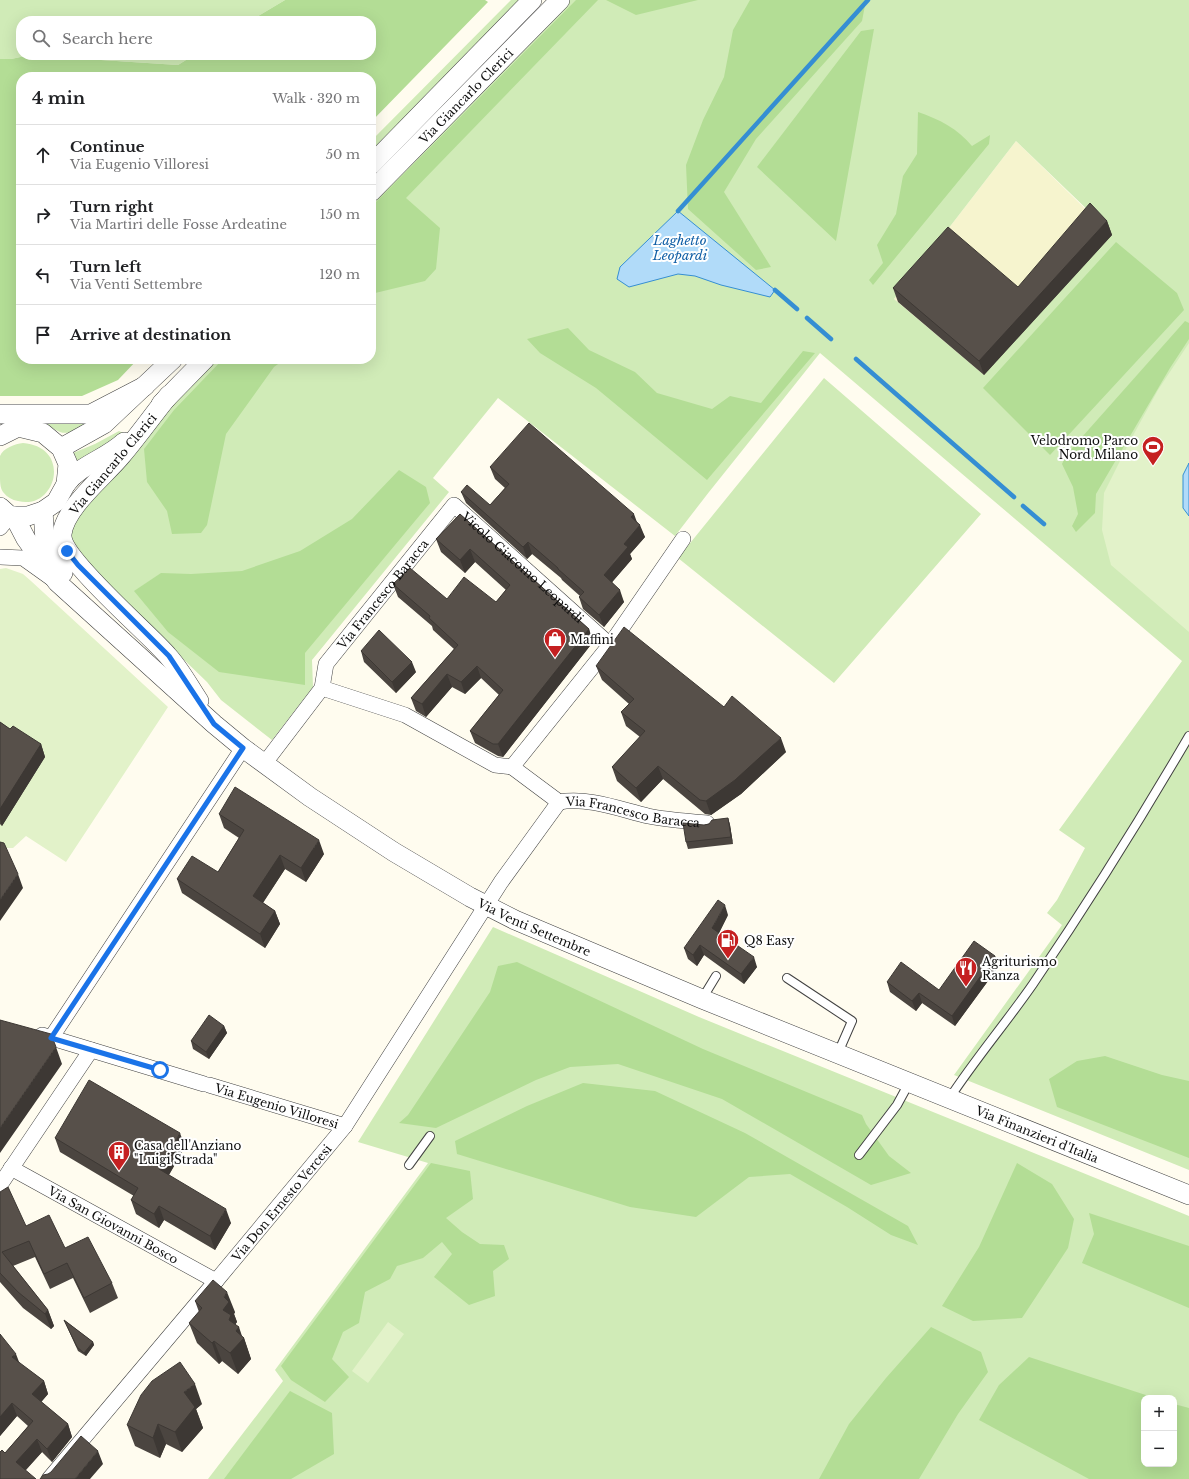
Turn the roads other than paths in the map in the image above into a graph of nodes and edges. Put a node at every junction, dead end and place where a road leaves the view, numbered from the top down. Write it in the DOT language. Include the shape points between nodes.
graph roads {
  1 [pos="532,0"];
  2 [pos="560,0"];
  3 [pos="376,160"];
  4 [pos="376,187"];
  5 [pos="168,364"];
  6 [pos="200,364"];
  7 [pos="145,386"];
  8 [pos="169,395"];
  9 [pos="0,414"];
  10 [pos="0,436"];
  11 [pos="61,448"];
  12 [pos="66,484"];
  13 [pos="454,505"];
  14 [pos="43,511"];
  15 [pos="6,517"];
  16 [pos="62,534"];
  17 [pos="683,538"];
  18 [pos="0,557"];
  19 [pos="57,582"];
  20 [pos="95,617"];
  21 [pos="610,645"];
  22 [pos="322,688"];
  23 [pos="214,724"];
  24 [pos="1189,736"];
  25 [pos="243,748"];
  26 [pos="264,764"];
  27 [pos="512,766"];
  28 [pos="559,802"];
  29 [pos="707,823"];
  30 [pos="487,906"];
  31 [pos="716,976"];
  32 [pos="786,978"];
  33 [pos="702,999"];
  34 [pos="29,1031"];
  35 [pos="51,1038"];
  36 [pos="92,1050"];
  37 [pos="838,1053"];
  38 [pos="886,1074"];
  39 [pos="909,1083"];
  40 [pos="949,1099"];
  41 [pos="345,1126"];
  42 [pos="430,1136"];
  43 [pos="858,1155"];
  44 [pos="409,1165"];
  45 [pos="11,1168"];
  46 [pos="0,1184"];
  47 [pos="1189,1195"];
  48 [pos="216,1281"];
  49 [pos="49,1479"];
  1 -- 3 [label="street, Via Giancarlo Clerici"];
  2 -- 4 [label="street, Via Giancarlo Clerici"];
  5 -- 7 [label="street"];
  6 -- 8 [label="street, Via Giancarlo Clerici"];
  7 -- 9 [label="street" via="91,414"];
  7 -- 11 [label="street" via="104,424"];
  8 -- 12 [label="street, Via Giancarlo Clerici" via="123,444 82,468"];
  8 -- 16 [label="street, Via Giancarlo Clerici" via="122,456 75,506"];
  10 -- 11 [label="street" via="18,427 43,433"];
  11 -- 12 [label="street" via="68,464"];
  12 -- 14 [label="street" via="56,502"];
  13 -- 21 [label="street, Vicolo Giacomo Leopardi"];
  13 -- 22 [label="street, Via Francesco Baracca" via="326,664"];
  14 -- 15 [label="street" via="28,516"];
  14 -- 20 [label="street, Via Venti Settembre" via="45,542"];
  15 -- 19 [label="street, Via Venti Settembre" via="26,539"];
  16 -- 23 [label="street, Via Venti Settembre" via="62,543 78,565 169,656"];
  17 -- 21 [label="street"];
  18 -- 19 [label="street" via="23,558"];
  19 -- 20 [label="street, Via Venti Settembre"];
  20 -- 23 [label="street, Via Venti Settembre"];
  21 -- 27 [label="street"];
  22 -- 26 [label="street, Via Francesco Baracca"];
  22 -- 27 [label="street" via="405,715 495,765"];
  23 -- 25 [label="street, Via Venti Settembre"];
  24 -- 40 [label="lane" via="1032,985"];
  25 -- 26 [label="street, Via Venti Settembre"];
  25 -- 35 [label="street"];
  26 -- 30 [label="street, Via Venti Settembre" via="363,832"];
  27 -- 28 [label="street"];
  28 -- 29 [label="street, Via Francesco Baracca" via="570,800 604,804 649,816"];
  28 -- 30 [label="street, Via Don Ernesto Vercesi" via="501,882"];
  30 -- 33 [label="street, Via Venti Settembre"];
  30 -- 41 [label="street, Via Don Ernesto Vercesi"];
  31 -- 33 [label="lane"];
  32 -- 37 [label="lane" via="852,1020"];
  33 -- 37 [label="street, Via Venti Settembre"];
  34 -- 35 [label="street, Via Eugenio Villoresi"];
  35 -- 36 [label="street, Via Eugenio Villoresi"];
  36 -- 41 [label="street, Via Eugenio Villoresi"];
  36 -- 45 [label="street"];
  37 -- 38 [label="street, Via Venti Settembre"];
  38 -- 39 [label="street, Via Finanzieri d'Italia"];
  39 -- 40 [label="street, Via Finanzieri d'Italia"];
  39 -- 43 [label="lane" via="897,1105"];
  40 -- 47 [label="street, Via Finanzieri d'Italia"];
  41 -- 48 [label="street, Via Don Ernesto Vercesi"];
  42 -- 44 [label="lane"];
  45 -- 46 [label="street"];
  45 -- 48 [label="street, Via San Giovanni Bosco"];
  48 -- 49 [label="street, Via Don Ernesto Vercesi"];
}
